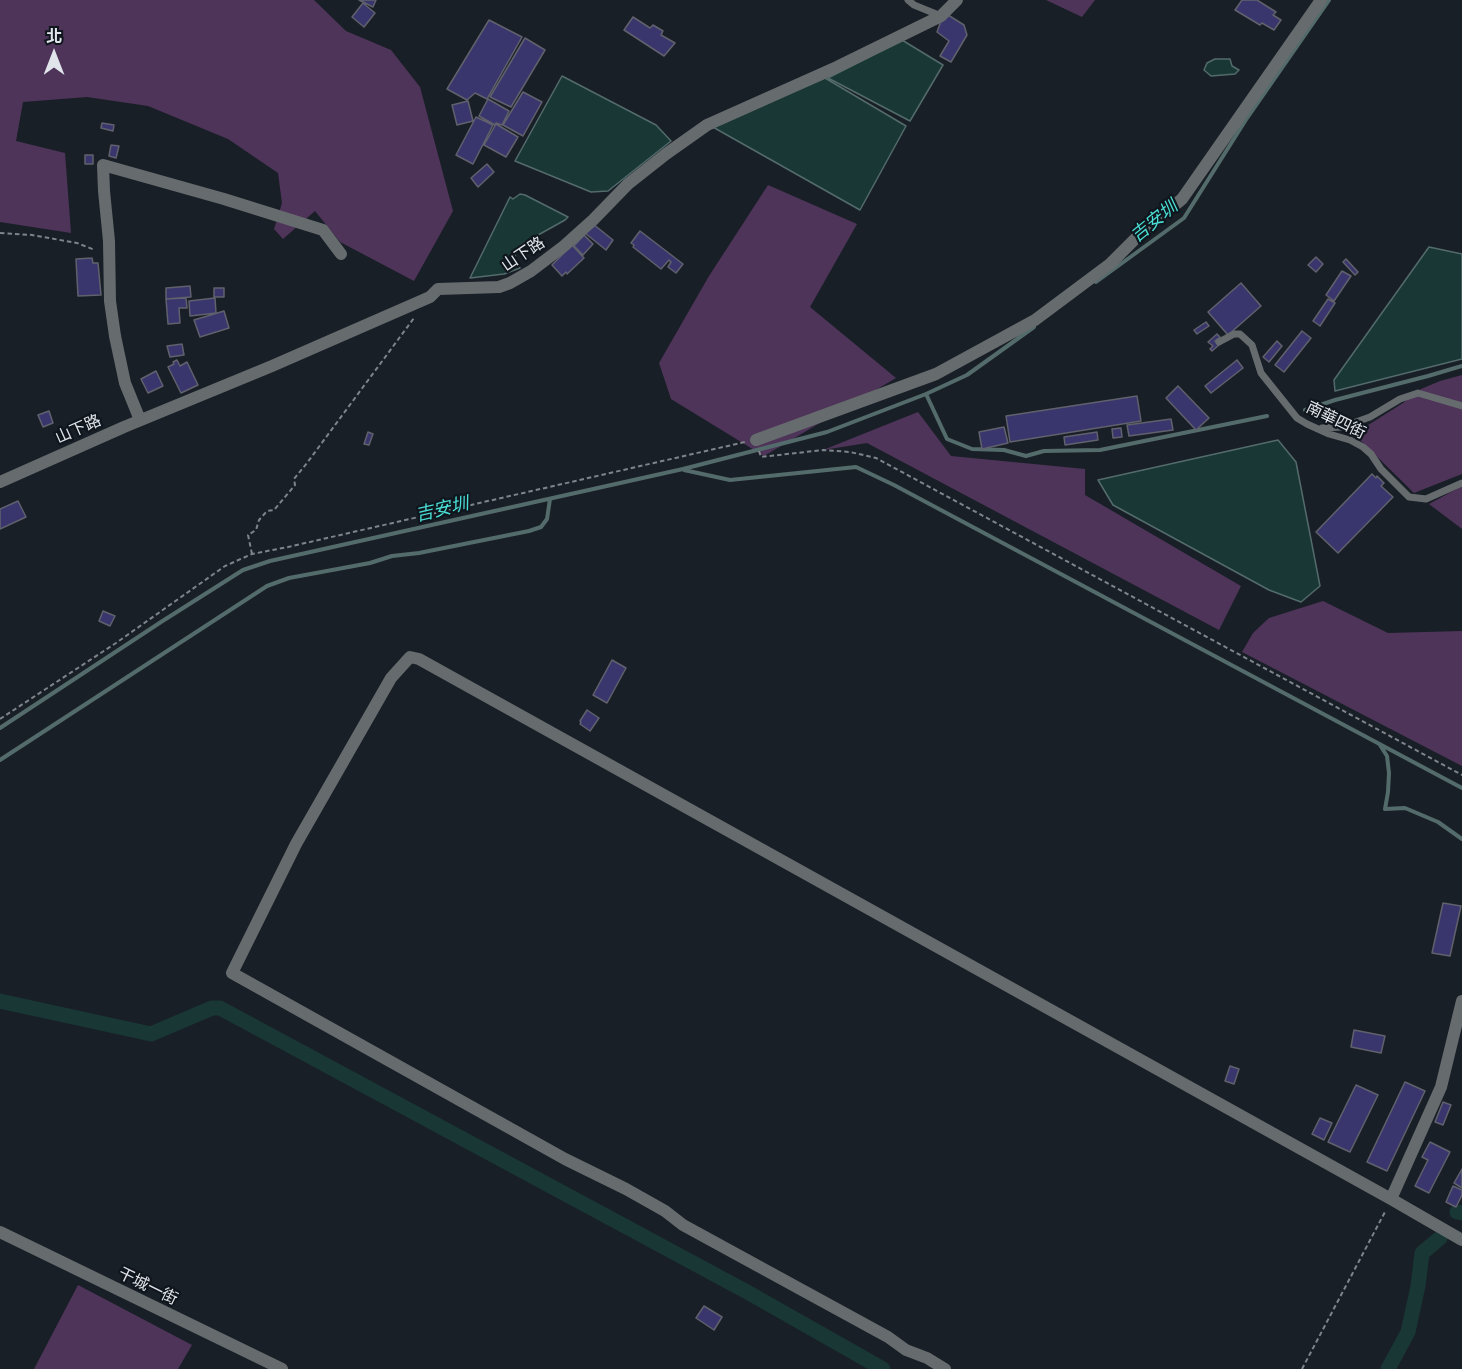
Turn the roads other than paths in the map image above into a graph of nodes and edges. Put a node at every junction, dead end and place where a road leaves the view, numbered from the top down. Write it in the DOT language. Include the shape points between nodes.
graph roads {
  1 [pos="908,0"];
  2 [pos="957,0"];
  3 [pos="1321,0"];
  4 [pos="941,16"];
  5 [pos="341,254"];
  6 [pos="1219,342"];
  7 [pos="1462,406"];
  8 [pos="140,420"];
  9 [pos="1307,424"];
  10 [pos="756,440"];
  11 [pos="0,482"];
  12 [pos="1462,483"];
  13 [pos="1462,1001"];
  14 [pos="1391,1199"];
  15 [pos="0,1232"];
  16 [pos="1462,1240"];
  17 [pos="282,1369"];
  18 [pos="945,1369"];
  1 -- 4 [label="lane"];
  2 -- 4 [label="street, 山下路"];
  3 -- 10 [label="street" via="1182,199 1110,264 1035,320 936,375"];
  4 -- 8 [label="street, 山下路" via="707,126 628,184 564,246 510,284 438,289 430,297"];
  5 -- 8 [label="street" via="323,230 103,165 115,336 125,383"];
  6 -- 9 [label="lane, 南華四街" via="1240,334 1252,345 1261,373 1297,418"];
  7 -- 9 [label="lane" via="1418,393 1342,428"];
  8 -- 11 [label="street, 山下路"];
  9 -- 12 [label="lane, 南華四街" via="1363,447 1408,497 1426,499"];
  13 -- 14 [label="street" via="1441,1087"];
  14 -- 16 [label="street"];
  14 -- 18 [label="street" via="440,670 410,657 391,678 296,844 232,973"];
  15 -- 17 [label="street, 干城一街"];
}
